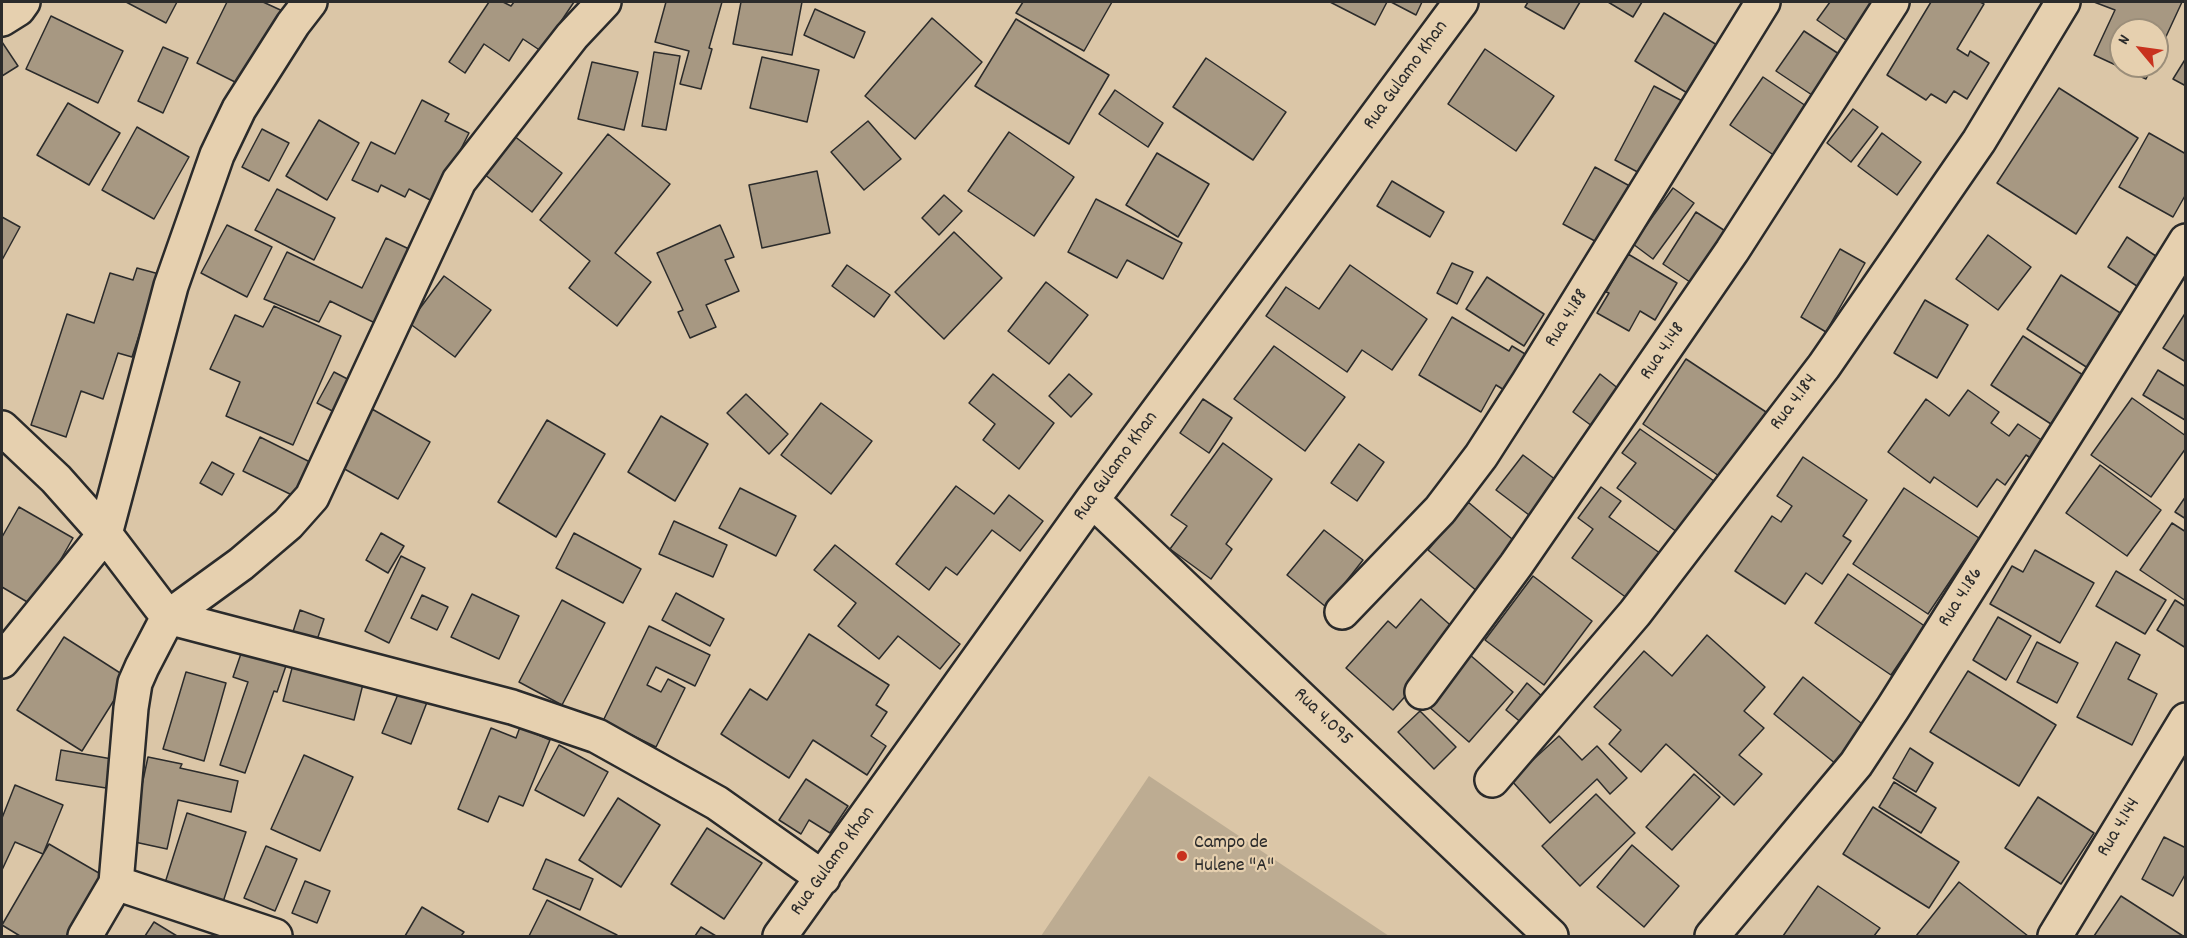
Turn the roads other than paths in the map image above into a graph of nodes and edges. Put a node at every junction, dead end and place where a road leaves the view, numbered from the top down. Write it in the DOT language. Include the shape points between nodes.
graph roads {
  1 [pos="23,2"];
  2 [pos="310,2"];
  3 [pos="604,2"];
  4 [pos="1461,2"];
  5 [pos="1763,2"];
  6 [pos="1892,2"];
  7 [pos="2063,2"];
  8 [pos="2,19"];
  9 [pos="2186,241"];
  10 [pos="2,428"];
  11 [pos="1092,500"];
  12 [pos="105,534"];
  13 [pos="1342,612"];
  14 [pos="168,617"];
  15 [pos="2,661"];
  16 [pos="1422,692"];
  17 [pos="2186,720"];
  18 [pos="1492,780"];
  19 [pos="823,878"];
  20 [pos="116,882"];
  21 [pos="85,936"];
  22 [pos="274,936"];
  23 [pos="780,936"];
  24 [pos="1551,936"];
  25 [pos="1712,936"];
  26 [pos="2055,936"];
  1 -- 8 [label="street"];
  2 -- 12 [label="street" via="239,109 217,155 171,286"];
  3 -- 14 [label="street" via="572,36 459,181 312,497 288,524 241,564"];
  4 -- 11 [label="street, Rua Gulamo Khan"];
  5 -- 13 [label="street, Rua 4.188" via="1481,456 1440,510"];
  6 -- 16 [label="street, Rua 4.148" via="1634,396"];
  7 -- 18 [label="street, Rua 4.184" via="1979,141 1824,366 1635,613"];
  9 -- 25 [label="street, Rua 4.186" via="1862,755"];
  10 -- 12 [label="street" via="56,478"];
  11 -- 19 [label="street, Rua Gulamo Khan"];
  11 -- 24 [label="street, Rua 4.095"];
  12 -- 14 [label="street"];
  12 -- 15 [label="street"];
  14 -- 19 [label="street" via="512,707 597,736 717,803"];
  14 -- 20 [label="street" via="135,683"];
  17 -- 26 [label="street, Rua 4.144"];
  19 -- 23 [label="street, Rua Gulamo Khan"];
  20 -- 21 [label="street"];
  20 -- 22 [label="street"];
}
